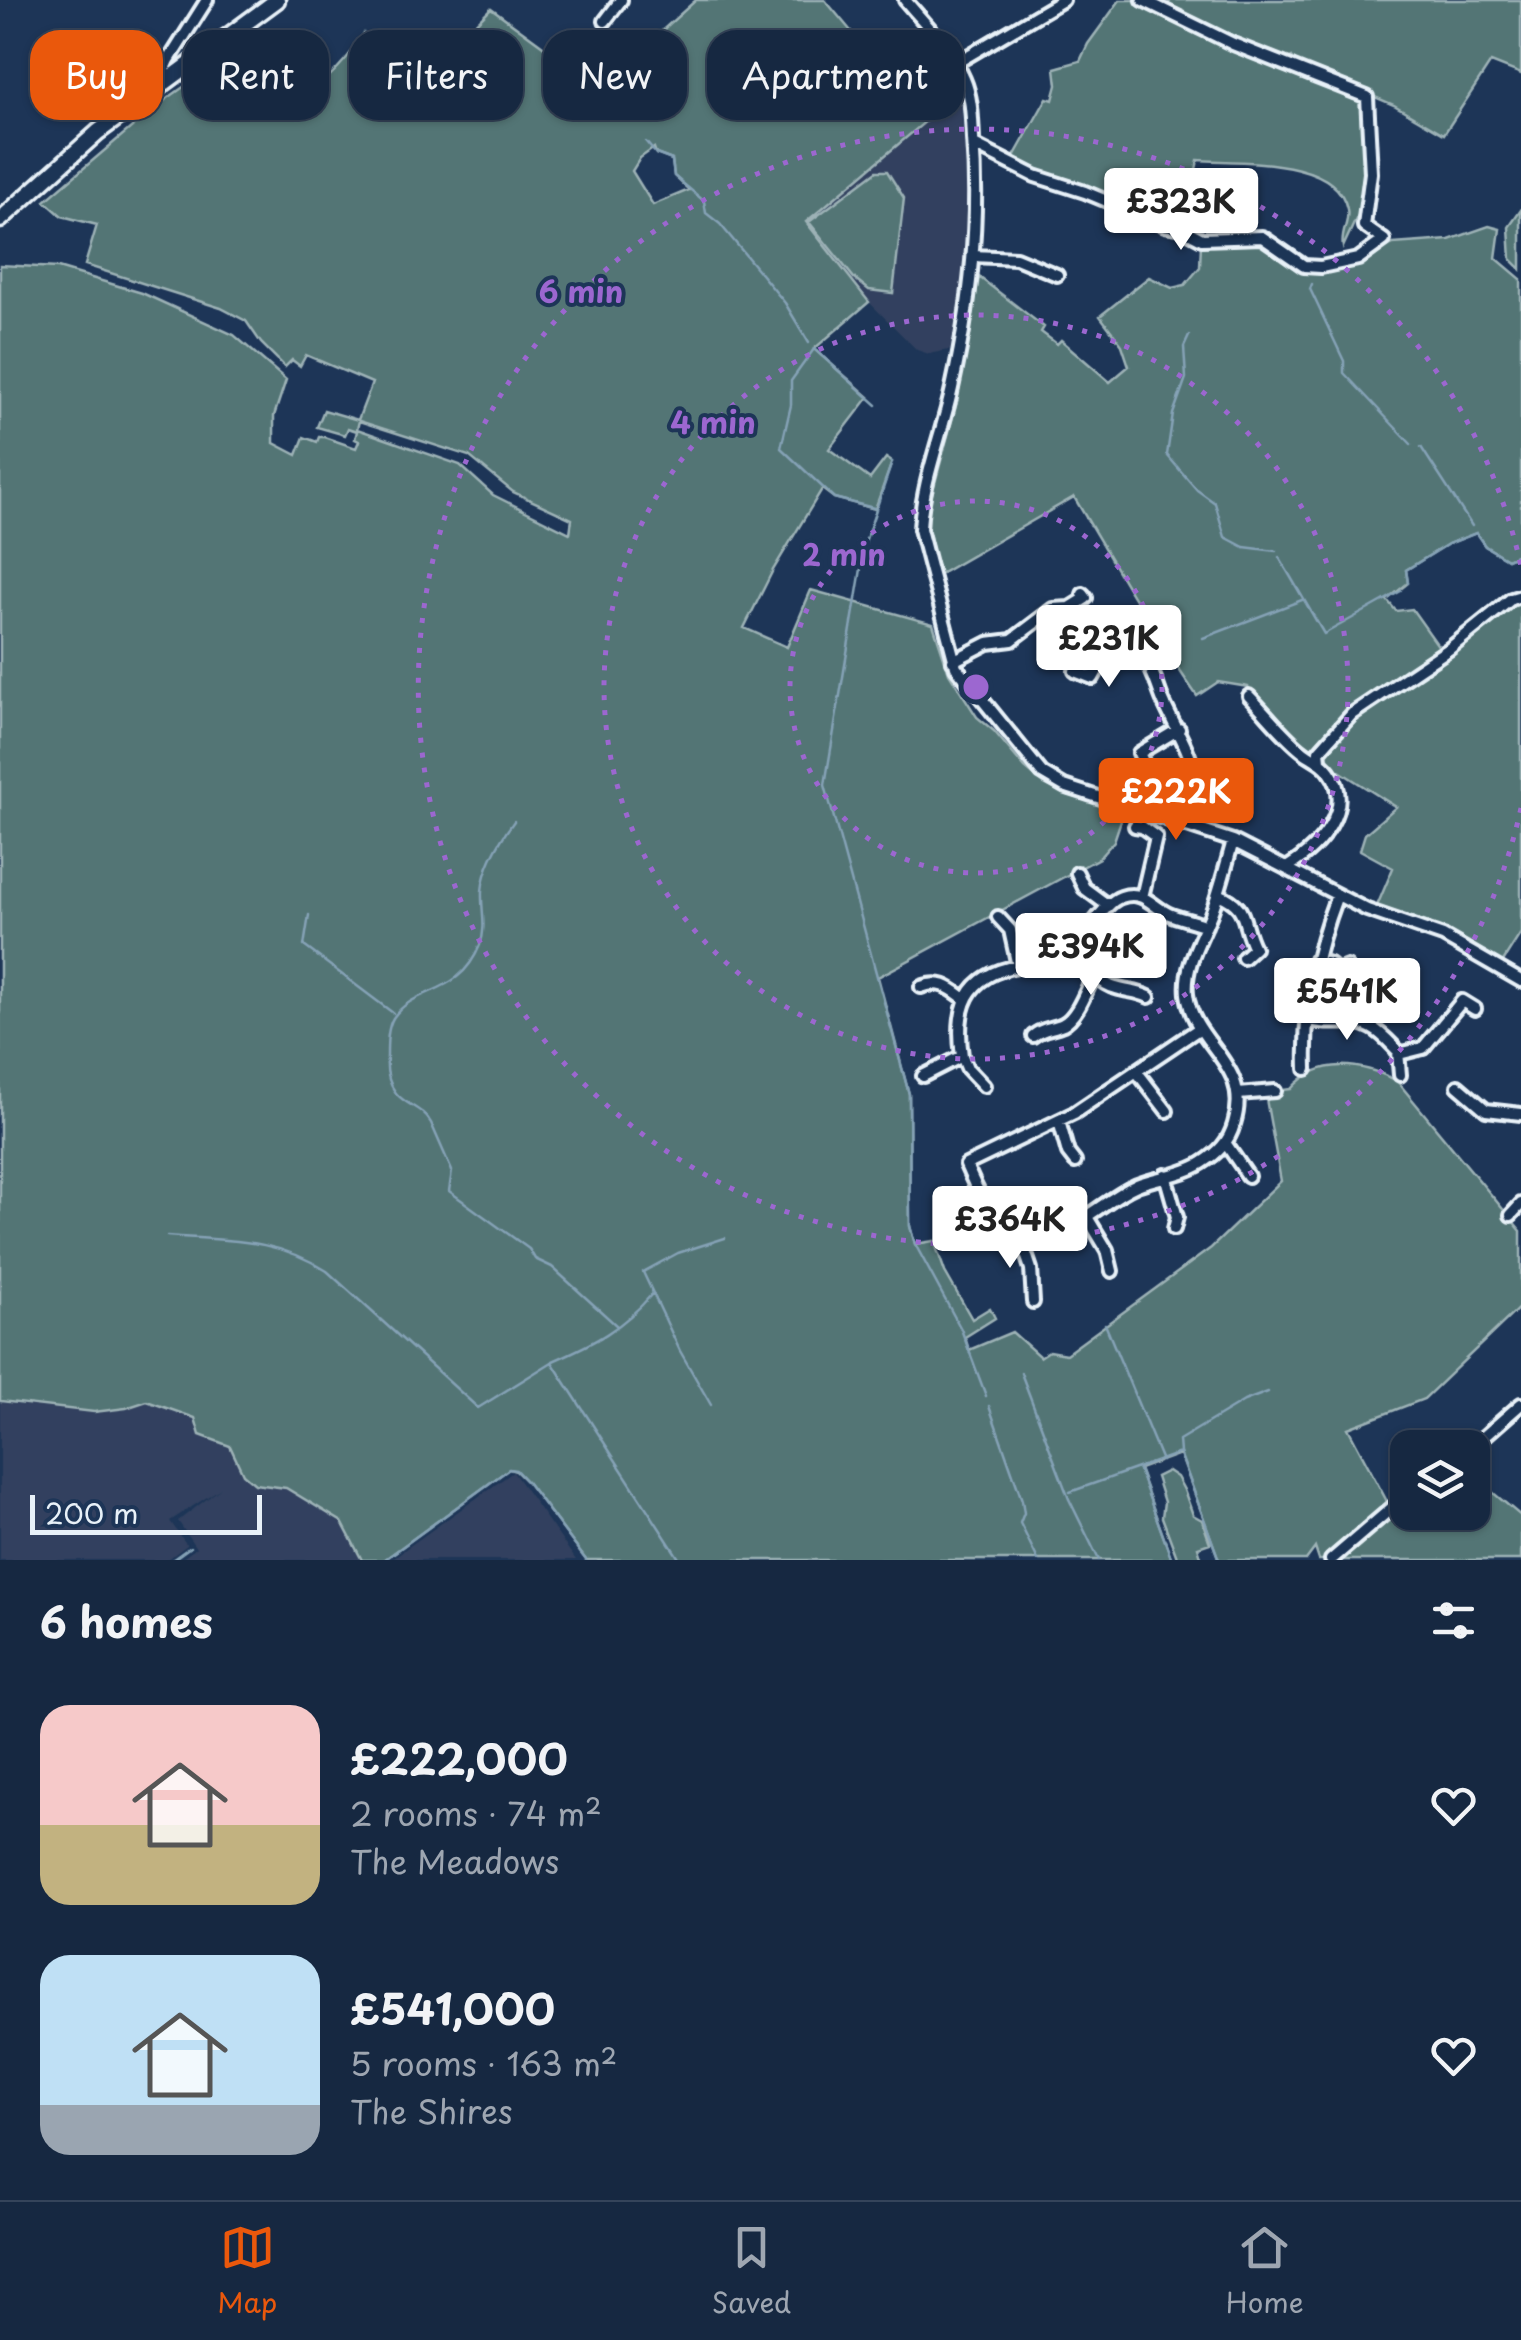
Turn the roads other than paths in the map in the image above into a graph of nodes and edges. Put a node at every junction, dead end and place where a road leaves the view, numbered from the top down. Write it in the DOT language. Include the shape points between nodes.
graph roads {
  1 [pos="207,0"];
  2 [pos="277,0"];
  3 [pos="621,0"];
  4 [pos="904,0"];
  5 [pos="1063,0"];
  6 [pos="1143,0"];
  7 [pos="605,22"];
  8 [pos="929,30"];
  9 [pos="964,58"];
  10 [pos="163,73"];
  11 [pos="964,78"];
  12 [pos="163,84"];
  13 [pos="114,120"];
  14 [pos="974,145"];
  15 [pos="0,220"];
  16 [pos="974,256"];
  17 [pos="1057,275"];
  18 [pos="1084,594"];
  19 [pos="1521,596"];
  20 [pos="1112,628"];
  21 [pos="1124,640"];
  22 [pos="953,661"];
  23 [pos="1075,671"];
  24 [pos="1248,696"];
  25 [pos="1179,729"];
  26 [pos="1320,761"];
  27 [pos="1145,766"];
  28 [pos="1193,768"];
  29 [pos="1241,797"];
  30 [pos="1188,824"];
  31 [pos="1136,826"];
  32 [pos="1233,841"];
  33 [pos="1288,867"];
  34 [pos="1077,873"];
  35 [pos="1218,894"];
  36 [pos="1337,895"];
  37 [pos="1142,897"];
  38 [pos="1107,905"];
  39 [pos="998,917"];
  40 [pos="1206,926"];
  41 [pos="1074,946"];
  42 [pos="1243,958"];
  43 [pos="1315,960"];
  44 [pos="1018,966"];
  45 [pos="1347,967"];
  46 [pos="1094,975"];
  47 [pos="1521,982"];
  48 [pos="921,987"];
  49 [pos="1149,996"];
  50 [pos="965,999"];
  51 [pos="1475,1010"];
  52 [pos="1305,1017"];
  53 [pos="1200,1028"];
  54 [pos="1032,1036"];
  55 [pos="1399,1054"];
  56 [pos="962,1056"];
  57 [pos="1306,1068"];
  58 [pos="1137,1072"];
  59 [pos="1400,1075"];
  60 [pos="923,1076"];
  61 [pos="984,1086"];
  62 [pos="1458,1086"];
  63 [pos="1275,1091"];
  64 [pos="1238,1094"];
  65 [pos="1167,1112"];
  66 [pos="1521,1114"];
  67 [pos="1058,1121"];
  68 [pos="1226,1144"];
  69 [pos="1074,1162"];
  70 [pos="1165,1175"];
  71 [pos="1248,1176"];
  72 [pos="1521,1204"];
  73 [pos="1511,1215"];
  74 [pos="1088,1216"];
  75 [pos="1174,1230"];
  76 [pos="1019,1233"];
  77 [pos="1112,1271"];
  78 [pos="1033,1302"];
  79 [pos="1521,1404"];
  80 [pos="1490,1431"];
  81 [pos="1390,1509"];
  82 [pos="1331,1560"];
  1 -- 10 [label="street"];
  2 -- 12 [label="main road"];
  3 -- 7 [label="street"];
  4 -- 8 [label="street"];
  5 -- 9 [label="street"];
  6 -- 14 [label="street" via="1367,97 1371,174 1364,226 1384,240 1358,258 1304,266 1262,237 1202,239 1046,181"];
  11 -- 14 [label="street"];
  13 -- 15 [label="main road"];
  14 -- 16 [label="street"];
  16 -- 17 [label="street" via="1018,253"];
  16 -- 22 [label="street" via="952,388 921,506 920,528"];
  18 -- 22 [label="street" via="1012,640 988,642"];
  19 -- 26 [label="street" via="1352,714 1319,750"];
  20 -- 21 [label="street"];
  21 -- 23 [label="street" via="1093,678"];
  21 -- 25 [label="street" via="1149,664 1161,712"];
  22 -- 30 [label="street" via="1042,774"];
  24 -- 26 [label="street"];
  25 -- 27 [label="street" via="1139,754"];
  25 -- 28 [label="street"];
  26 -- 33 [label="street" via="1336,782 1334,818 1318,846"];
  28 -- 29 [label="street" via="1237,776"];
  28 -- 30 [label="street" via="1196,804"];
  30 -- 32 [label="street"];
  31 -- 37 [label="street" via="1156,837"];
  32 -- 33 [label="street"];
  32 -- 35 [label="street"];
  33 -- 36 [label="street"];
  34 -- 38 [label="street" via="1080,891"];
  35 -- 40 [label="street"];
  35 -- 42 [label="street" via="1241,908 1254,948"];
  36 -- 43 [label="street"];
  36 -- 47 [label="street" via="1443,936"];
  37 -- 38 [label="street" via="1122,896"];
  37 -- 40 [label="street"];
  38 -- 41 [label="street"];
  39 -- 44 [label="street" via="1014,928"];
  40 -- 53 [label="street" via="1186,989"];
  41 -- 44 [label="street" via="1061,956"];
  41 -- 46 [label="street"];
  43 -- 45 [label="street" via="1333,962 1337,972"];
  43 -- 52 [label="street"];
  44 -- 50 [label="street" via="986,978"];
  46 -- 49 [label="street"];
  46 -- 54 [label="street" via="1064,1023 1044,1023"];
  48 -- 50 [label="street" via="935,982"];
  50 -- 56 [label="street"];
  51 -- 55 [label="street" via="1462,1001 1422,1048"];
  52 -- 55 [label="street" via="1371,1027"];
  52 -- 57 [label="street"];
  53 -- 58 [label="street"];
  53 -- 64 [label="street" via="1234,1073"];
  55 -- 59 [label="street"];
  56 -- 60 [label="street"];
  56 -- 61 [label="street"];
  58 -- 65 [label="street"];
  58 -- 67 [label="street"];
  62 -- 66 [label="street" via="1486,1110"];
  63 -- 64 [label="street"];
  64 -- 68 [label="street"];
  67 -- 69 [label="street"];
  67 -- 76 [label="street" via="966,1165 989,1210"];
  68 -- 70 [label="street" via="1199,1166"];
  68 -- 71 [label="street"];
  70 -- 74 [label="street" via="1126,1190"];
  70 -- 75 [label="street" via="1177,1217"];
  72 -- 73 [label="street"];
  74 -- 76 [label="street" via="1052,1234"];
  74 -- 77 [label="street"];
  76 -- 78 [label="street"];
  79 -- 80 [label="street"];
  81 -- 82 [label="street"];
}
